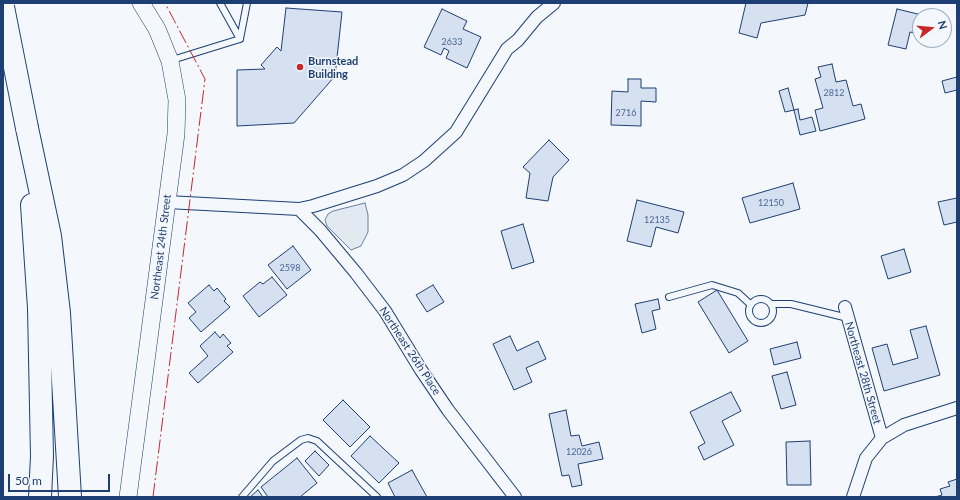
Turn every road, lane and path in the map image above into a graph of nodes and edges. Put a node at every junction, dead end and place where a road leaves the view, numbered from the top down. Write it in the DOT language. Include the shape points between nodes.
graph roads {
  1 [pos="5,3"];
  2 [pos="141,3"];
  3 [pos="220,3"];
  4 [pos="247,3"];
  5 [pos="554,3"];
  6 [pos="3,7"];
  7 [pos="240,39"];
  8 [pos="170,61"];
  9 [pos="27,128"];
  10 [pos="167,202"];
  11 [pos="299,209"];
  12 [pos="669,297"];
  13 [pos="750,304"];
  14 [pos="771,304"];
  15 [pos="846,313"];
  16 [pos="957,408"];
  17 [pos="882,438"];
  18 [pos="40,497"];
  19 [pos="70,497"];
  20 [pos="128,497"];
  21 [pos="242,497"];
  22 [pos="377,497"];
  23 [pos="516,497"];
  24 [pos="853,497"];
  1 -- 6 [label="street"];
  2 -- 8 [label="street, Northeast 24th Street" via="157,29"];
  3 -- 7 [label="lane"];
  4 -- 7 [label="lane"];
  5 -- 11 [label="street" via="537,17 508,49 456,132 424,161 402,175 377,186"];
  6 -- 9 [label="highway, bridge"];
  7 -- 8 [label="lane"];
  8 -- 10 [label="street, Northeast 24th Street" via="177,100 176,134"];
  9 -- 18 [label="highway" via="39,308 42,456"];
  9 -- 19 [label="highway" via="50,236 59,313"];
  10 -- 11 [label="street"];
  10 -- 20 [label="street, Northeast 24th Street"];
  11 -- 23 [label="street, Northeast 26th Place" via="320,230 385,311 448,410"];
  12 -- 13 [label="lane" via="712,285 738,293"];
  13 -- 14 [label="lane" via="761,298"];
  13 -- 14 [label="lane" via="749,315 758,323 766,322 772,316"];
  14 -- 15 [label="lane" via="791,304"];
  15 -- 17 [label="street, Northeast 28th Street"];
  16 -- 17 [label="street" via="904,424"];
  17 -- 24 [label="street" via="866,458"];
  21 -- 22 [label="lane" via="273,461 300,440 308,438 316,441"];
}
